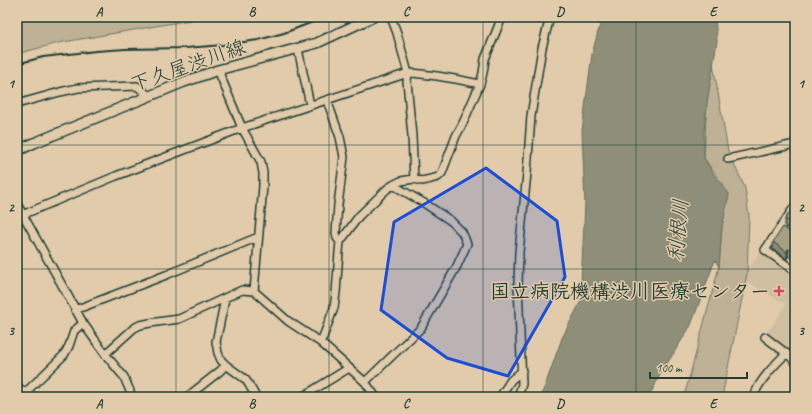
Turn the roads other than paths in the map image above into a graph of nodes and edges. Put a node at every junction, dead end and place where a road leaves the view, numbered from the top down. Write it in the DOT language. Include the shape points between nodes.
graph roads {
  1 [pos="373,17"];
  2 [pos="391,17"];
  3 [pos="502,17"];
  4 [pos="550,17"];
  5 [pos="298,49"];
  6 [pos="218,70"];
  7 [pos="408,73"];
  8 [pos="480,84"];
  9 [pos="149,96"];
  10 [pos="327,100"];
  11 [pos="17,104"];
  12 [pos="310,105"];
  13 [pos="242,128"];
  14 [pos="795,144"];
  15 [pos="17,151"];
  16 [pos="728,158"];
  17 [pos="414,179"];
  18 [pos="393,184"];
  19 [pos="17,204"];
  20 [pos="795,206"];
  21 [pos="20,216"];
  22 [pos="258,237"];
  23 [pos="340,242"];
  24 [pos="795,271"];
  25 [pos="254,291"];
  26 [pos="225,299"];
  27 [pos="75,310"];
  28 [pos="83,323"];
  29 [pos="765,337"];
  30 [pos="320,342"];
  31 [pos="105,354"];
  32 [pos="786,354"];
  33 [pos="795,362"];
  34 [pos="226,365"];
  35 [pos="349,368"];
  36 [pos="522,371"];
  37 [pos="365,382"];
  38 [pos="17,386"];
  39 [pos="24,392"];
  40 [pos="17,396"];
  41 [pos="34,397"];
  42 [pos="130,397"];
  43 [pos="187,397"];
  44 [pos="256,397"];
  45 [pos="302,397"];
  46 [pos="376,397"];
  47 [pos="500,397"];
  48 [pos="518,397"];
  49 [pos="754,397"];
  1 -- 5 [label="main road, 下久屋渋川線"];
  2 -- 7 [label="street"];
  3 -- 8 [label="street" via="485,59"];
  4 -- 36 [label="street" via="542,48 531,116 519,252"];
  5 -- 6 [label="main road, 下久屋渋川線"];
  5 -- 12 [label="street"];
  6 -- 9 [label="main road, 下久屋渋川線"];
  6 -- 13 [label="street"];
  7 -- 8 [label="street" via="448,77"];
  7 -- 10 [label="street"];
  7 -- 17 [label="street"];
  8 -- 17 [label="street" via="442,173 431,180"];
  9 -- 11 [label="street" via="137,86 85,88"];
  9 -- 15 [label="main road, 下久屋渋川線"];
  10 -- 12 [label="street"];
  10 -- 23 [label="street" via="344,156 336,233"];
  12 -- 13 [label="street"];
  13 -- 21 [label="street"];
  13 -- 22 [label="street" via="261,162 263,173"];
  14 -- 16 [label="street"];
  17 -- 18 [label="street"];
  18 -- 23 [label="street" via="359,216"];
  18 -- 37 [label="street" via="451,221 462,232 467,244 421,328"];
  19 -- 21 [label="street"];
  20 -- 24 [label="street" via="765,250"];
  21 -- 27 [label="street"];
  22 -- 25 [label="street"];
  22 -- 27 [label="street"];
  23 -- 30 [label="street" via="334,308"];
  25 -- 26 [label="street" via="242,290"];
  25 -- 30 [label="street" via="288,321"];
  26 -- 31 [label="street" via="179,319 140,325"];
  26 -- 34 [label="street" via="216,342 221,360"];
  27 -- 28 [label="street"];
  28 -- 31 [label="street"];
  28 -- 39 [label="street" via="74,331 64,355"];
  29 -- 32 [label="street"];
  30 -- 35 [label="street"];
  31 -- 42 [label="street" via="124,377"];
  32 -- 33 [label="street"];
  32 -- 49 [label="street" via="756,388"];
  34 -- 43 [label="street"];
  34 -- 44 [label="street" via="248,383"];
  35 -- 37 [label="street"];
  35 -- 45 [label="street"];
  36 -- 47 [label="street" via="511,380"];
  36 -- 48 [label="street"];
  37 -- 46 [label="street"];
  38 -- 39 [label="street"];
  39 -- 40 [label="street"];
  39 -- 41 [label="street"];
}
